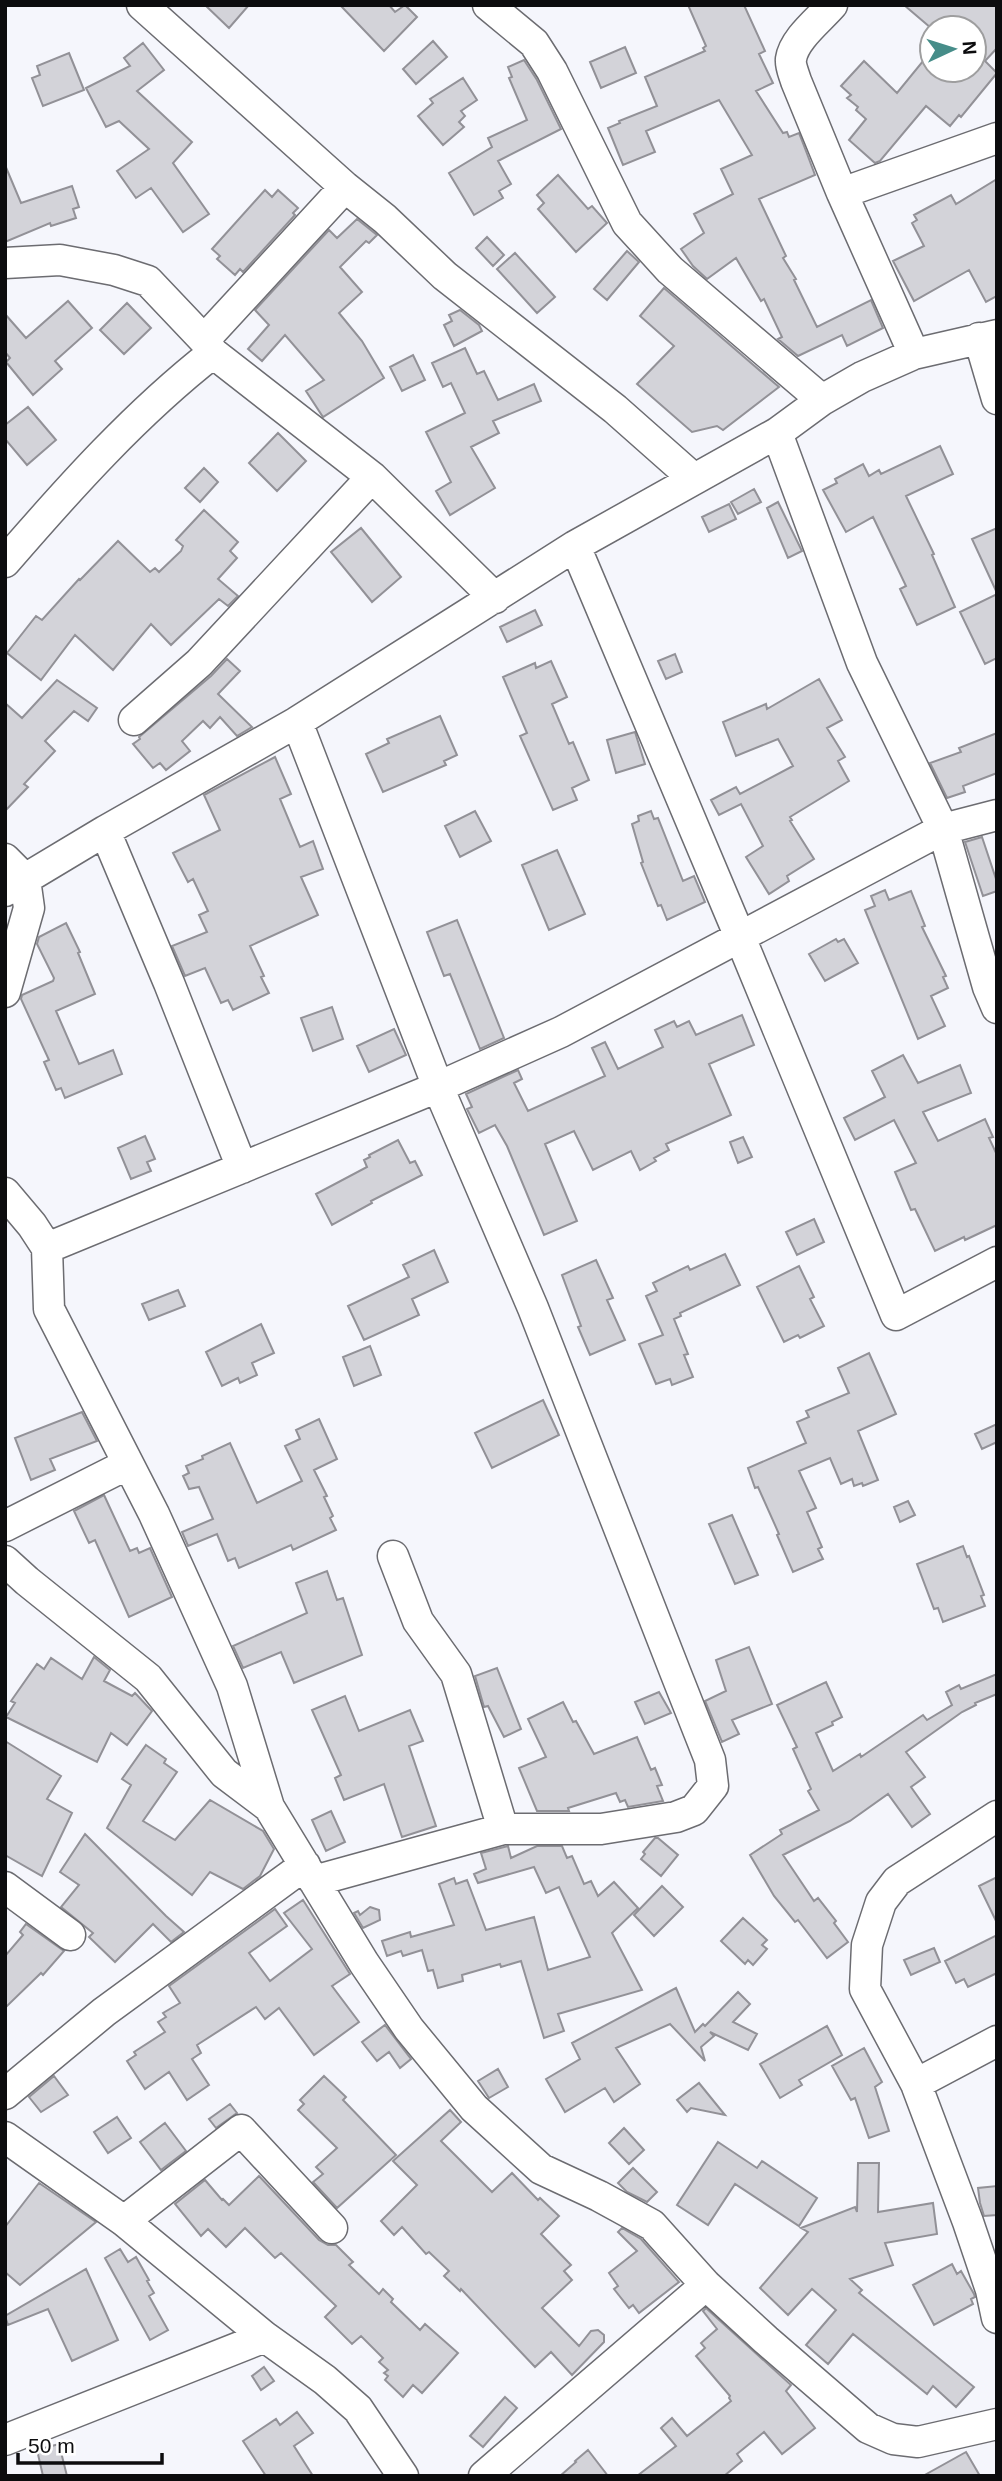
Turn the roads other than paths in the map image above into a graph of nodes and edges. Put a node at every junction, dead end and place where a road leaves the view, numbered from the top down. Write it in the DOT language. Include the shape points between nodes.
graph roads {
  1 [pos="142,5"];
  2 [pos="488,5"];
  3 [pos="832,5"];
  4 [pos="997,138"];
  5 [pos="345,187"];
  6 [pos="842,193"];
  7 [pos="5,263"];
  8 [pos="988,336"];
  9 [pos="209,346"];
  10 [pos="915,354"];
  11 [pos="997,399"];
  12 [pos="822,400"];
  13 [pos="777,433"];
  14 [pos="372,477"];
  15 [pos="693,478"];
  16 [pos="575,546"];
  17 [pos="5,562"];
  18 [pos="495,598"];
  19 [pos="134,720"];
  20 [pos="297,722"];
  21 [pos="997,815"];
  22 [pos="943,829"];
  23 [pos="105,831"];
  24 [pos="12,876"];
  25 [pos="740,937"];
  26 [pos="5,992"];
  27 [pos="997,1008"];
  28 [pos="438,1087"];
  29 [pos="242,1168"];
  30 [pos="5,1193"];
  31 [pos="47,1248"];
  32 [pos="997,1262"];
  33 [pos="128,1464"];
  34 [pos="5,1526"];
  35 [pos="393,1556"];
  36 [pos="5,1560"];
  37 [pos="270,1807"];
  38 [pos="997,1816"];
  39 [pos="503,1829"];
  40 [pos="309,1873"];
  41 [pos="7,1892"];
  42 [pos="70,1935"];
  43 [pos="997,2041"];
  44 [pos="916,2084"];
  45 [pos="5,2094"];
  46 [pos="5,2137"];
  47 [pos="124,2221"];
  48 [pos="332,2228"];
  49 [pos="706,2285"];
  50 [pos="997,2318"];
  51 [pos="265,2337"];
  52 [pos="997,2424"];
  53 [pos="5,2440"];
  54 [pos="403,2476"];
  55 [pos="484,2476"];
  1 -- 5 [label="street"];
  2 -- 12 [label="street" via="534,43 552,71 627,223 670,270"];
  3 -- 6 [label="street" via="804,36 790,62"];
  4 -- 6 [label="street"];
  5 -- 9 [label="street"];
  5 -- 15 [label="street" via="445,276 615,409"];
  6 -- 10 [label="street"];
  7 -- 9 [label="street" via="60,260 148,281"];
  8 -- 10 [label="street"];
  8 -- 11 [label="street"];
  9 -- 14 [label="street"];
  9 -- 17 [label="street"];
  10 -- 12 [label="street"];
  12 -- 13 [label="street"];
  13 -- 15 [label="street"];
  13 -- 22 [label="street" via="862,663"];
  14 -- 18 [label="street"];
  14 -- 19 [label="street" via="199,663"];
  15 -- 16 [label="street"];
  16 -- 18 [label="street"];
  16 -- 25 [label="street"];
  18 -- 20 [label="street"];
  20 -- 23 [label="street"];
  20 -- 28 [label="street"];
  21 -- 22 [label="street"];
  22 -- 25 [label="street"];
  22 -- 27 [label="street"];
  23 -- 24 [label="street"];
  23 -- 29 [label="street"];
  24 -- 26 [label="street" via="29,908"];
  25 -- 28 [label="street" via="561,1032"];
  25 -- 32 [label="street" via="896,1315"];
  28 -- 29 [label="street"];
  28 -- 39 [label="street" via="533,1308 710,1760 713,1786 694,1810 676,1817 601,1829"];
  29 -- 31 [label="street"];
  30 -- 31 [label="street"];
  31 -- 33 [label="street" via="49,1309"];
  33 -- 34 [label="street"];
  33 -- 37 [label="street" via="232,1686"];
  35 -- 39 [label="street" via="418,1621 456,1674"];
  36 -- 37 [label="street" via="148,1678 224,1773"];
  37 -- 40 [label="street"];
  38 -- 44 [label="street" via="897,1881 881,1902 867,1945 865,1989"];
  39 -- 40 [label="street"];
  40 -- 45 [label="street" via="104,2012"];
  40 -- 49 [label="street" via="409,2029 474,2108 541,2169 652,2225"];
  41 -- 42 [label="street"];
  43 -- 44 [label="street"];
  44 -- 50 [label="street" via="992,2290"];
  46 -- 47 [label="street"];
  47 -- 48 [label="street" via="241,2130"];
  47 -- 51 [label="street"];
  49 -- 52 [label="street" via="868,2428 893,2439 918,2442"];
  49 -- 55 [label="street"];
  51 -- 53 [label="street"];
  51 -- 54 [label="street" via="358,2409"];
}
